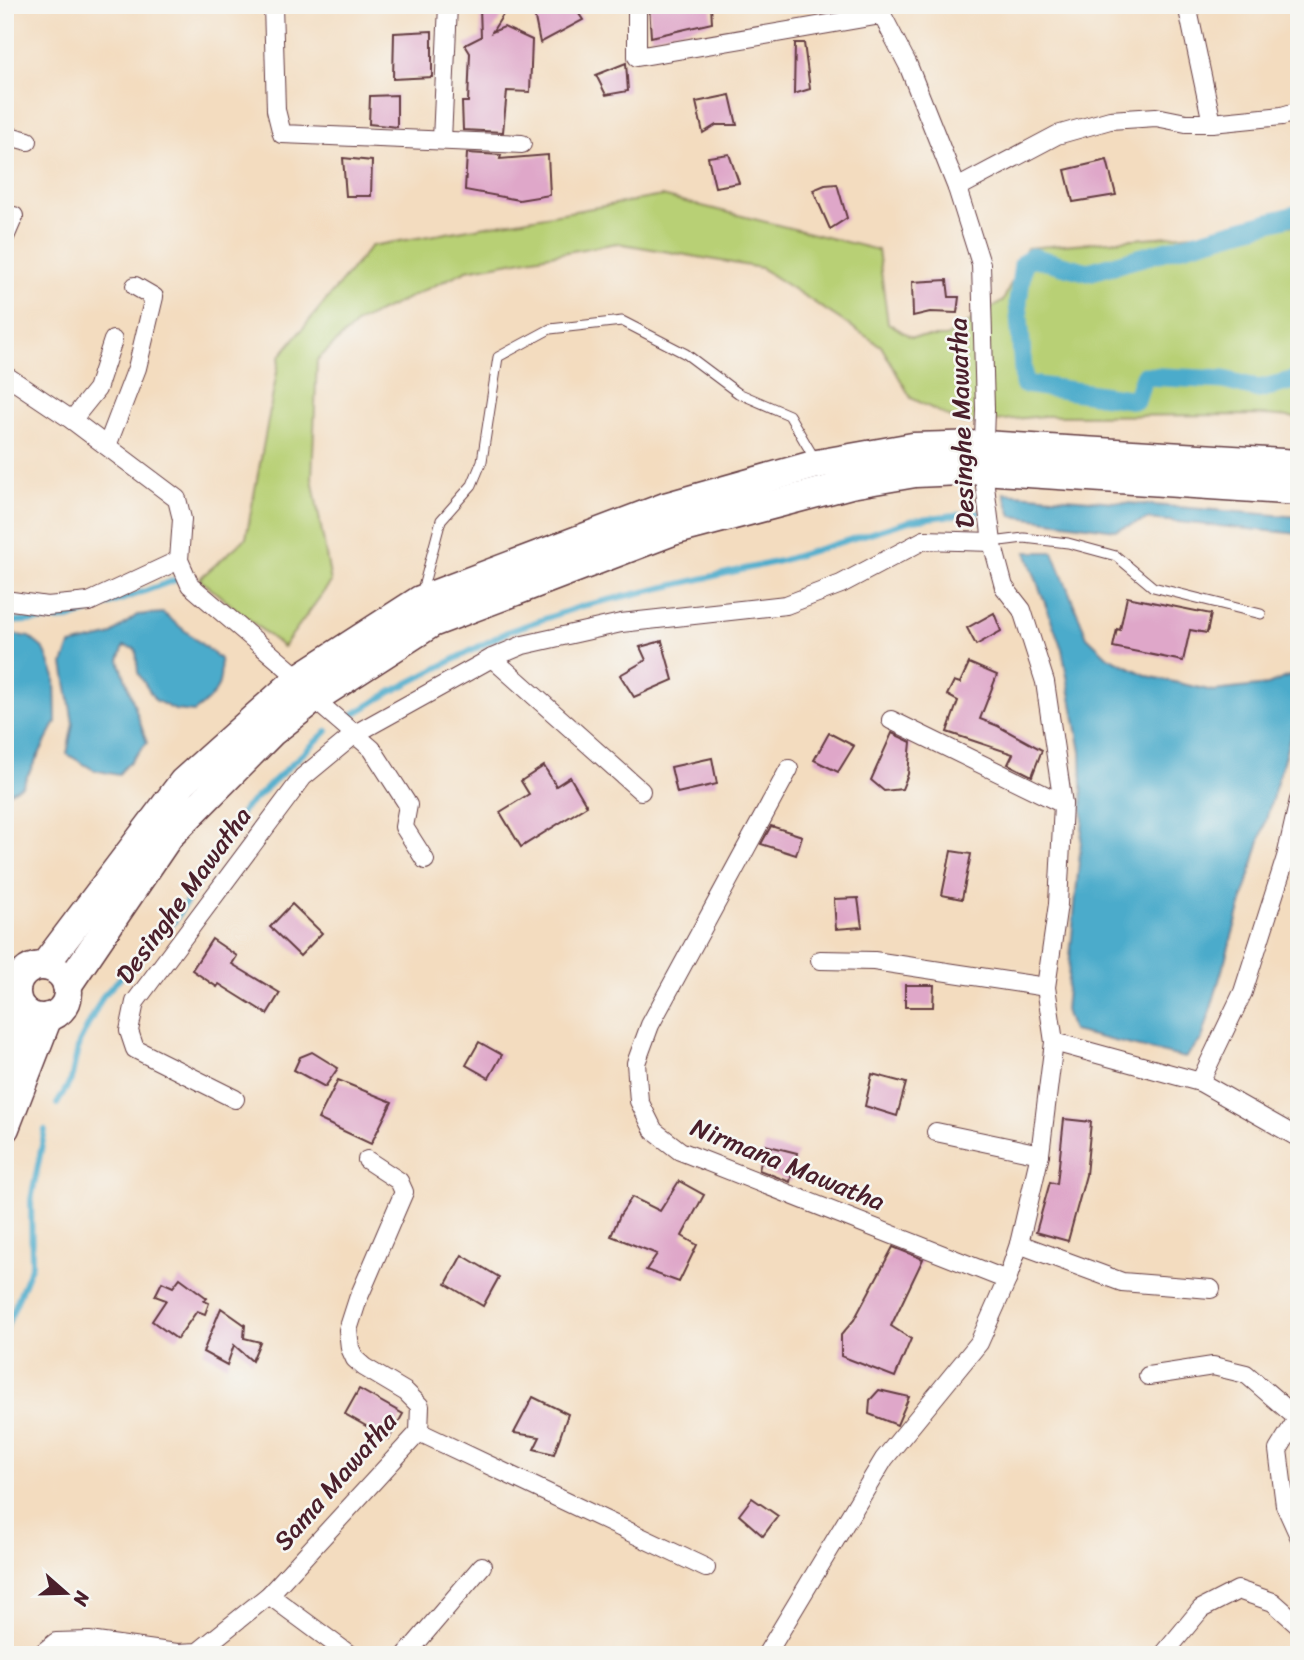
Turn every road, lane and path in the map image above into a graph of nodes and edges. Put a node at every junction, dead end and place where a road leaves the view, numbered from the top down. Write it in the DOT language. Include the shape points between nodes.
graph roads {
  1 [pos="273,5"];
  2 [pos="448,5"];
  3 [pos="637,5"];
  4 [pos="1186,5"];
  5 [pos="879,10"];
  6 [pos="1299,111"];
  7 [pos="1212,123"];
  8 [pos="5,135"];
  9 [pos="442,140"];
  10 [pos="28,141"];
  11 [pos="522,144"];
  12 [pos="957,188"];
  13 [pos="14,216"];
  14 [pos="5,237"];
  15 [pos="135,286"];
  16 [pos="113,340"];
  17 [pos="5,375"];
  18 [pos="72,420"];
  19 [pos="107,446"];
  20 [pos="983,458"];
  21 [pos="817,464"];
  22 [pos="1299,464"];
  23 [pos="1299,492"];
  24 [pos="992,542"];
  25 [pos="179,560"];
  26 [pos="5,600"];
  27 [pos="420,600"];
  28 [pos="1262,614"];
  29 [pos="492,658"];
  30 [pos="307,689"];
  31 [pos="891,720"];
  32 [pos="355,734"];
  33 [pos="789,769"];
  34 [pos="641,791"];
  35 [pos="1299,800"];
  36 [pos="1063,804"];
  37 [pos="425,860"];
  38 [pos="5,958"];
  39 [pos="820,960"];
  40 [pos="38,967"];
  41 [pos="67,986"];
  42 [pos="1046,987"];
  43 [pos="24,1006"];
  44 [pos="1054,1042"];
  45 [pos="5,1060"];
  46 [pos="1200,1082"];
  47 [pos="235,1099"];
  48 [pos="5,1128"];
  49 [pos="936,1132"];
  50 [pos="1299,1138"];
  51 [pos="1040,1154"];
  52 [pos="367,1160"];
  53 [pos="1019,1244"];
  54 [pos="1007,1280"];
  55 [pos="1211,1289"];
  56 [pos="1148,1376"];
  57 [pos="1298,1417"];
  58 [pos="419,1432"];
  59 [pos="1299,1536"];
  60 [pos="482,1566"];
  61 [pos="706,1567"];
  62 [pos="269,1595"];
  63 [pos="1299,1625"];
  64 [pos="40,1655"];
  65 [pos="350,1655"];
  66 [pos="407,1655"];
  67 [pos="766,1655"];
  68 [pos="1163,1655"];
  1 -- 9 [label="street" via="276,110 282,134"];
  2 -- 9 [label="street"];
  3 -- 5 [label="street" via="637,57"];
  4 -- 7 [label="street"];
  5 -- 12 [label="street, Desinghe Mawatha" via="908,65"];
  6 -- 7 [label="street"];
  7 -- 12 [label="street" via="1156,117 1110,120 1057,135"];
  8 -- 10 [label="street"];
  9 -- 11 [label="street"];
  12 -- 20 [label="street, Desinghe Mawatha" via="981,264"];
  13 -- 14 [label="street"];
  15 -- 19 [label="street" via="154,297 137,368"];
  16 -- 18 [label="street" via="97,389"];
  17 -- 18 [label="street"];
  18 -- 19 [label="street"];
  19 -- 25 [label="street" via="177,499 182,519"];
  20 -- 21 [label="main road" via="913,447"];
  20 -- 22 [label="main road"];
  20 -- 23 [label="main road"];
  20 -- 24 [label="street, Desinghe Mawatha"];
  20 -- 30 [label="main road" via="850,484 673,531 432,623"];
  21 -- 27 [label="main road" via="665,507"];
  21 -- 27 [label="lane" via="789,415 738,393 686,354 622,321 550,329 498,357 482,461 472,485 440,520"];
  24 -- 28 [label="lane" via="1024,538 1116,556 1153,587"];
  24 -- 29 [label="street, Desinghe Mawatha" via="924,540 841,584 786,604 621,623 523,645"];
  24 -- 36 [label="street" via="1003,587 1022,610 1045,682"];
  25 -- 26 [label="street" via="89,602 47,606"];
  25 -- 30 [label="street" via="190,584"];
  27 -- 30 [label="main road"];
  29 -- 32 [label="street, Desinghe Mawatha"];
  29 -- 34 [label="street"];
  30 -- 32 [label="street"];
  30 -- 40 [label="main road" via="183,782"];
  30 -- 41 [label="main road" via="272,732 169,836"];
  31 -- 36 [label="street"];
  32 -- 37 [label="street" via="372,749 408,805 404,827"];
  32 -- 47 [label="street, Desinghe Mawatha" via="303,776 135,1002 129,1031 135,1049"];
  33 -- 54 [label="street, Nirmana Mawatha" via="650,1025 636,1063 639,1101 654,1131 680,1151"];
  35 -- 46 [label="street" via="1243,992"];
  36 -- 42 [label="street" via="1058,904"];
  38 -- 40 [label="main road"];
  39 -- 42 [label="street" via="874,961"];
  40 -- 41 [label="main road" via="59,972"];
  40 -- 43 [label="main road" via="20,978 17,986"];
  41 -- 43 [label="main road" via="61,1009"];
  42 -- 44 [label="street"];
  43 -- 45 [label="main road"];
  43 -- 48 [label="main road"];
  44 -- 46 [label="street"];
  44 -- 51 [label="street"];
  46 -- 50 [label="street"];
  49 -- 51 [label="street"];
  51 -- 53 [label="street"];
  52 -- 58 [label="street, Sama Mawatha" via="399,1181 404,1192 358,1299 348,1330 350,1348 364,1367 420,1406"];
  53 -- 54 [label="street"];
  53 -- 55 [label="street" via="1122,1282"];
  54 -- 67 [label="street" via="979,1343 884,1459"];
  56 -- 57 [label="street" via="1213,1366 1247,1374"];
  57 -- 59 [label="street" via="1278,1450 1285,1505"];
  58 -- 61 [label="street"];
  58 -- 62 [label="street, Sama Mawatha"];
  60 -- 66 [label="street"];
  62 -- 64 [label="street, Sama Mawatha" via="198,1652 56,1642"];
  62 -- 65 [label="street"];
  63 -- 68 [label="street" via="1273,1602 1238,1590 1202,1609"];
}
